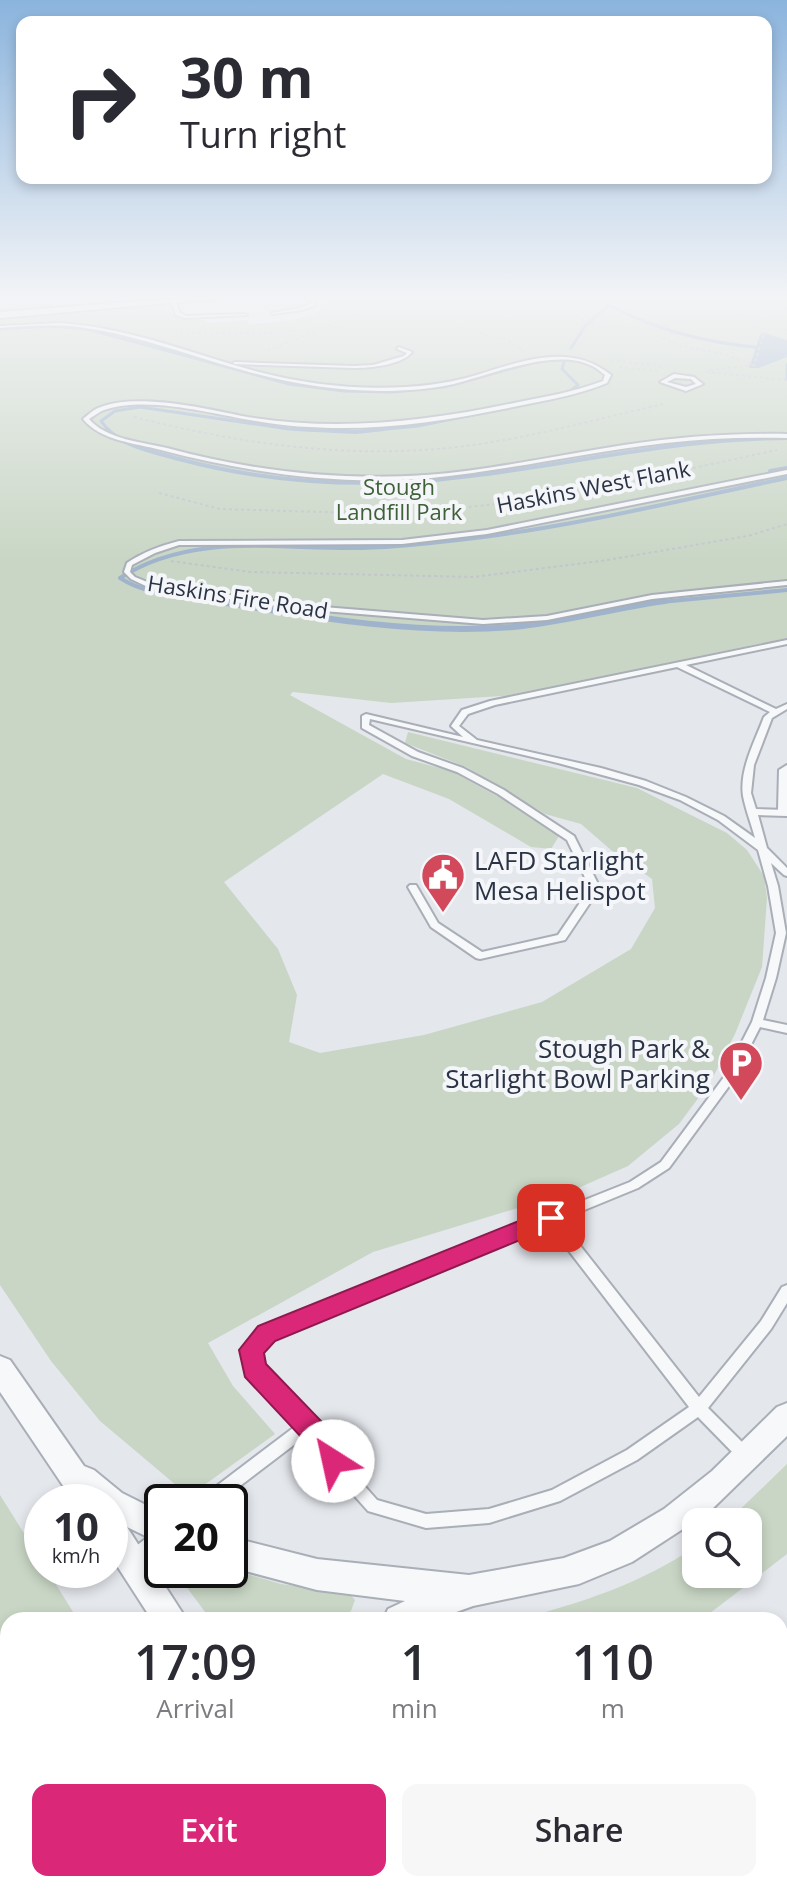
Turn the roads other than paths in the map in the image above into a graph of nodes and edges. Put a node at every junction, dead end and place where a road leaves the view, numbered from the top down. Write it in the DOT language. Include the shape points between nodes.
graph roads {
  1 [pos="305,383"];
  2 [pos="452,383"];
  3 [pos="602,383"];
  4 [pos="665,383"];
  5 [pos="699,383"];
  6 [pos="787,436"];
  7 [pos="787,472"];
  8 [pos="787,583"];
  9 [pos="787,642"];
  10 [pos="679,665"];
  11 [pos="787,706"];
  12 [pos="776,712"];
  13 [pos="474,742"];
  14 [pos="787,770"];
  15 [pos="751,812"];
  16 [pos="787,812"];
  17 [pos="763,848"];
  18 [pos="787,873"];
  19 [pos="413,887"];
  20 [pos="757,1022"];
  21 [pos="787,1029"];
  22 [pos="551,1218"];
  23 [pos="787,1291"];
  24 [pos="0,1369"];
  25 [pos="699,1408"];
  26 [pos="787,1416"];
  27 [pos="307,1426"];
  28 [pos="749,1459"];
  29 [pos="70,1469"];
  30 [pos="80,1484"];
  31 [pos="231,1484"];
  32 [pos="144,1520"];
  33 [pos="144,1549"];
  34 [pos="128,1555"];
  35 [pos="248,1558"];
  36 [pos="131,1559"];
  37 [pos="471,1590"];
  38 [pos="166,1612"];
  39 [pos="418,1612"];
  40 [pos="441,1612"];
  1 -- 2 [label="lane" via="375,390"];
  3 -- 6 [label="lane" via="414,424 310,427 134,403 101,408 86,419 91,427 108,433 215,464 276,475 338,477 466,472 674,439"];
  4 -- 5 [label="lane" via="679,389"];
  7 -- 8 [label="lane, Haskins Fire Road" via="487,532 402,542 207,541 154,549 129,564 127,572 150,586 299,607 483,622 547,618 652,597"];
  9 -- 10 [label="lane"];
  10 -- 12 [label="lane"];
  10 -- 13 [label="lane" via="465,712 455,726"];
  11 -- 12 [label="lane"];
  12 -- 15 [label="lane" via="768,717 750,765"];
  13 -- 17 [label="lane" via="638,780 704,808"];
  13 -- 19 [label="lane" via="366,716 365,726 501,792 571,838 595,888 561,938 480,956 434,925"];
  14 -- 16 [label="street"];
  15 -- 16 [label="lane"];
  15 -- 17 [label="lane"];
  17 -- 18 [label="lane"];
  17 -- 20 [label="lane" via="781,933"];
  20 -- 21 [label="lane"];
  20 -- 22 [label="lane" via="728,1079 665,1165 634,1185"];
  22 -- 25 [label="lane"];
  22 -- 27 [label="lane" via="266,1333 251,1350 254,1369"];
  23 -- 25 [label="lane"];
  24 -- 29 [label="street"];
  25 -- 27 [label="lane" via="632,1455 555,1496 489,1516 426,1521 373,1506"];
  25 -- 28 [label="lane"];
  26 -- 28 [label="street"];
  27 -- 31 [label="lane"];
  28 -- 37 [label="street" via="679,1516 592,1564"];
  29 -- 30 [label="street"];
  29 -- 32 [label="street" via="112,1503"];
  33 -- 36 [label="lane"];
  34 -- 36 [label="street"];
  35 -- 37 [label="street" via="384,1583"];
  36 -- 38 [label="street"];
  37 -- 39 [label="street"];
  37 -- 40 [label="street"];
}
